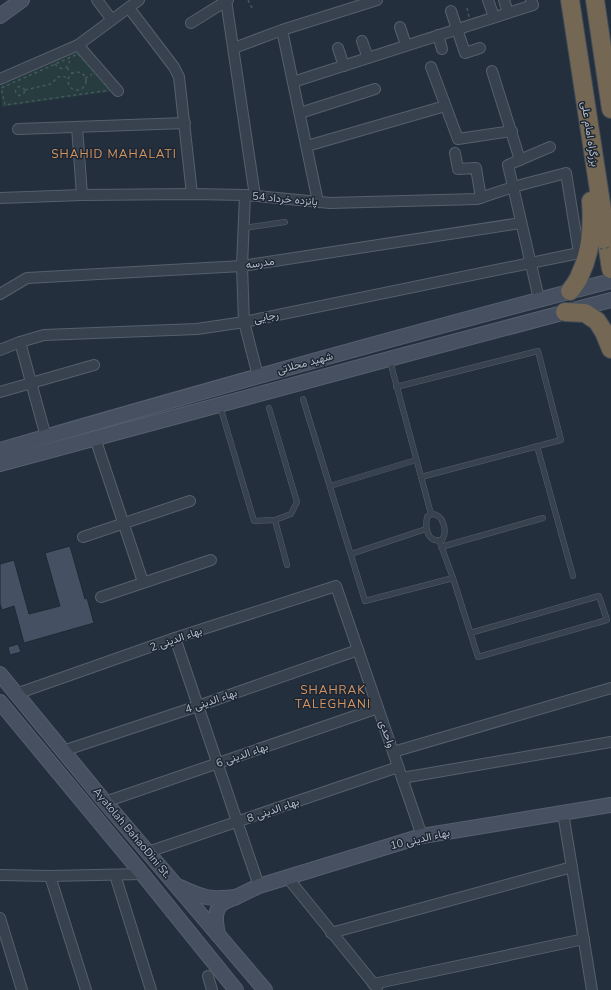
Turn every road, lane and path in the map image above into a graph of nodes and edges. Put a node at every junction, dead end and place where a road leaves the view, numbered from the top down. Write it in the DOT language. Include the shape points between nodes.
graph roads {
  1 [pos="22,0"];
  2 [pos="97,0"];
  3 [pos="139,0"];
  4 [pos="227,0"];
  5 [pos="248,0"];
  6 [pos="377,0"];
  7 [pos="488,0"];
  8 [pos="504,0"];
  9 [pos="570,0"];
  10 [pos="595,0"];
  11 [pos="532,3"];
  12 [pos="129,8"];
  13 [pos="252,8"];
  14 [pos="451,11"];
  15 [pos="508,13"];
  16 [pos="0,16"];
  17 [pos="494,18"];
  18 [pos="112,20"];
  19 [pos="192,23"];
  20 [pos="400,28"];
  21 [pos="457,29"];
  22 [pos="282,30"];
  23 [pos="438,35"];
  24 [pos="362,41"];
  25 [pos="78,45"];
  26 [pos="406,45"];
  27 [pos="234,48"];
  28 [pos="338,48"];
  29 [pos="480,48"];
  30 [pos="442,49"];
  31 [pos="69,58"];
  32 [pos="368,58"];
  33 [pos="55,64"];
  34 [pos="344,66"];
  35 [pos="67,67"];
  36 [pos="431,67"];
  37 [pos="92,70"];
  38 [pos="492,71"];
  39 [pos="72,74"];
  40 [pos="581,74"];
  41 [pos="85,78"];
  42 [pos="0,79"];
  43 [pos="69,79"];
  44 [pos="293,82"];
  45 [pos="375,89"];
  46 [pos="25,90"];
  47 [pos="118,91"];
  48 [pos="445,106"];
  49 [pos="611,109"];
  50 [pos="300,114"];
  51 [pos="184,123"];
  52 [pos="77,127"];
  53 [pos="18,129"];
  54 [pos="512,131"];
  55 [pos="307,146"];
  56 [pos="550,147"];
  57 [pos="455,153"];
  58 [pos="520,160"];
  59 [pos="566,173"];
  60 [pos="513,187"];
  61 [pos="192,194"];
  62 [pos="82,195"];
  63 [pos="250,196"];
  64 [pos="0,198"];
  65 [pos="481,198"];
  66 [pos="318,202"];
  67 [pos="285,222"];
  68 [pos="521,223"];
  69 [pos="244,228"];
  70 [pos="611,247"];
  71 [pos="600,249"];
  72 [pos="530,263"];
  73 [pos="242,266"];
  74 [pos="611,268"];
  75 [pos="611,281"];
  76 [pos="570,291"];
  77 [pos="0,294"];
  78 [pos="538,299"];
  79 [pos="611,300"];
  80 [pos="565,312"];
  81 [pos="244,322"];
  82 [pos="20,342"];
  83 [pos="0,350"];
  84 [pos="611,350"];
  85 [pos="389,359"];
  86 [pos="94,365"];
  87 [pos="258,376"];
  88 [pos="31,383"];
  89 [pos="396,387"];
  90 [pos="0,392"];
  91 [pos="303,399"];
  92 [pos="219,406"];
  93 [pos="269,408"];
  94 [pos="46,437"];
  95 [pos="95,438"];
  96 [pos="537,446"];
  97 [pos="0,450"];
  98 [pos="416,460"];
  99 [pos="0,464"];
  100 [pos="421,477"];
  101 [pos="330,486"];
  102 [pos="190,501"];
  103 [pos="431,514"];
  104 [pos="543,518"];
  105 [pos="275,520"];
  106 [pos="123,524"];
  107 [pos="426,530"];
  108 [pos="83,537"];
  109 [pos="439,540"];
  110 [pos="442,547"];
  111 [pos="351,554"];
  112 [pos="211,560"];
  113 [pos="287,565"];
  114 [pos="573,576"];
  115 [pos="453,578"];
  116 [pos="143,582"];
  117 [pos="336,586"];
  118 [pos="101,597"];
  119 [pos="470,633"];
  120 [pos="175,638"];
  121 [pos="358,650"];
  122 [pos="0,674"];
  123 [pos="611,688"];
  124 [pos="16,694"];
  125 [pos="0,702"];
  126 [pos="198,706"];
  127 [pos="378,708"];
  128 [pos="611,742"];
  129 [pos="63,751"];
  130 [pos="393,752"];
  131 [pos="217,763"];
  132 [pos="398,767"];
  133 [pos="402,778"];
  134 [pos="105,802"];
  135 [pos="611,805"];
  136 [pos="564,813"];
  137 [pos="237,822"];
  138 [pos="422,836"];
  139 [pos="148,852"];
  140 [pos="572,868"];
  141 [pos="142,874"];
  142 [pos="0,875"];
  143 [pos="115,875"];
  144 [pos="50,876"];
  145 [pos="287,877"];
  146 [pos="175,885"];
  147 [pos="259,886"];
  148 [pos="236,897"];
  149 [pos="0,918"];
  150 [pos="331,933"];
  151 [pos="218,935"];
  152 [pos="584,939"];
  153 [pos="208,976"];
  154 [pos="376,987"];
  155 [pos="22,990"];
  156 [pos="86,990"];
  157 [pos="150,990"];
  158 [pos="212,990"];
  159 [pos="236,990"];
  160 [pos="265,990"];
  161 [pos="592,990"];
  1 -- 16 [label="main road"];
  2 -- 18 [label="street"];
  3 -- 12 [label="street"];
  4 -- 19 [label="street"];
  4 -- 27 [label="street"];
  5 -- 13 [label="path"];
  6 -- 22 [label="street"];
  7 -- 17 [label="street"];
  8 -- 15 [label="street"];
  9 -- 40 [label="highway, بزرگراه امام علی"];
  10 -- 49 [label="highway"];
  11 -- 15 [label="street"];
  12 -- 18 [label="street"];
  12 -- 51 [label="street" via="179,77"];
  14 -- 21 [label="street"];
  15 -- 17 [label="street"];
  17 -- 21 [label="street"];
  18 -- 25 [label="street"];
  20 -- 26 [label="street"];
  21 -- 23 [label="street"];
  21 -- 29 [label="street" via="465,53"];
  22 -- 27 [label="street"];
  22 -- 44 [label="street"];
  23 -- 26 [label="street"];
  23 -- 30 [label="street"];
  24 -- 32 [label="street"];
  25 -- 42 [label="street"];
  25 -- 47 [label="street"];
  26 -- 32 [label="street"];
  27 -- 63 [label="street"];
  28 -- 34 [label="street"];
  31 -- 33 [label="path"];
  31 -- 35 [label="path"];
  31 -- 37 [label="path" via="78,54"];
  32 -- 34 [label="street"];
  33 -- 35 [label="path" via="62,69"];
  33 -- 37 [label="path" via="1,88 5,105 111,90"];
  34 -- 44 [label="street"];
  35 -- 39 [label="path"];
  36 -- 48 [label="street"];
  37 -- 41 [label="path" via="90,76"];
  38 -- 54 [label="street"];
  39 -- 41 [label="path" via="82,74"];
  39 -- 43 [label="path"];
  40 -- 74 [label="highway, بزرگراه امام علی"];
  40 -- 76 [label="highway" via="578,106 592,222 583,269"];
  41 -- 43 [label="path" via="84,87 76,90 69,85"];
  43 -- 46 [label="path" via="58,77 51,84"];
  44 -- 50 [label="street"];
  45 -- 50 [label="street"];
  46 -- 46 [label="path" via="19,86 16,92 22,95"];
  48 -- 54 [label="street" via="458,139"];
  48 -- 55 [label="street"];
  50 -- 55 [label="street"];
  51 -- 52 [label="street"];
  51 -- 61 [label="street"];
  52 -- 53 [label="street"];
  52 -- 62 [label="street"];
  54 -- 58 [label="street"];
  55 -- 66 [label="street"];
  56 -- 58 [label="street"];
  57 -- 65 [label="street" via="458,169 476,168"];
  58 -- 60 [label="street" via="508,165"];
  59 -- 60 [label="street, پانزده خرداد 54"];
  59 -- 72 [label="street, رجایی" via="579,253"];
  60 -- 65 [label="street, پانزده خرداد 54"];
  60 -- 68 [label="street"];
  61 -- 62 [label="street, پانزده خرداد 54"];
  61 -- 63 [label="street, پانزده خرداد 54"];
  62 -- 64 [label="street, پانزده خرداد 54"];
  63 -- 66 [label="street, پانزده خرداد 54"];
  63 -- 69 [label="street"];
  65 -- 66 [label="street, پانزده خرداد 54"];
  67 -- 69 [label="lane"];
  68 -- 72 [label="street"];
  68 -- 73 [label="street, مدرسه"];
  69 -- 73 [label="street"];
  70 -- 71 [label="path, bridge"];
  72 -- 78 [label="street"];
  72 -- 81 [label="street, رجایی"];
  73 -- 77 [label="street, مدرسه" via="27,278"];
  73 -- 81 [label="street"];
  75 -- 76 [label="main road, شهید محلاتی"];
  76 -- 78 [label="main road, شهید محلاتی"];
  78 -- 87 [label="main road, شهید محلاتی"];
  79 -- 80 [label="main road, شهید محلاتی"];
  80 -- 84 [label="highway" via="585,313 597,321"];
  80 -- 85 [label="main road, شهید محلاتی"];
  81 -- 82 [label="street, رجایی" via="197,329 44,335"];
  81 -- 87 [label="street"];
  82 -- 83 [label="street, رجایی"];
  82 -- 88 [label="street"];
  85 -- 89 [label="lane"];
  85 -- 92 [label="main road, شهید محلاتی"];
  86 -- 88 [label="street"];
  87 -- 94 [label="main road, شهید محلاتی"];
  88 -- 90 [label="street"];
  88 -- 94 [label="street"];
  89 -- 96 [label="lane" via="538,351 561,440"];
  89 -- 98 [label="lane"];
  91 -- 101 [label="lane"];
  92 -- 95 [label="main road, شهید محلاتی"];
  92 -- 105 [label="lane" via="254,521"];
  93 -- 105 [label="lane" via="297,502 291,514"];
  94 -- 97 [label="main road, شهید محلاتی"];
  95 -- 99 [label="main road, شهید محلاتی"];
  95 -- 106 [label="street"];
  96 -- 100 [label="lane"];
  96 -- 114 [label="lane"];
  98 -- 100 [label="lane"];
  98 -- 101 [label="lane"];
  100 -- 103 [label="lane"];
  101 -- 111 [label="lane"];
  102 -- 106 [label="street"];
  103 -- 107 [label="lane" via="427,517"];
  103 -- 109 [label="lane" via="442,520 445,536"];
  104 -- 110 [label="lane"];
  105 -- 113 [label="lane"];
  106 -- 108 [label="street"];
  106 -- 116 [label="street"];
  107 -- 109 [label="lane" via="432,538"];
  107 -- 111 [label="lane"];
  109 -- 110 [label="lane"];
  110 -- 115 [label="lane"];
  111 -- 115 [label="lane" via="365,601"];
  112 -- 116 [label="street"];
  115 -- 119 [label="lane"];
  116 -- 118 [label="street"];
  117 -- 120 [label="street, بهاء الدینی 2"];
  117 -- 121 [label="street, واحدی"];
  119 -- 119 [label="lane" via="599,596 607,620 478,657"];
  120 -- 124 [label="street, بهاء الدینی 2"];
  120 -- 126 [label="street"];
  121 -- 126 [label="street, بهاء الدینی 4"];
  121 -- 127 [label="street, واحدی"];
  122 -- 124 [label="main road, Ayatolah BahaoDini St."];
  123 -- 130 [label="street"];
  124 -- 129 [label="main road, Ayatolah BahaoDini St."];
  125 -- 141 [label="main road, Ayatolah BahaoDini St."];
  126 -- 129 [label="street, بهاء الدینی 4"];
  126 -- 131 [label="street"];
  127 -- 130 [label="street, واحدی"];
  127 -- 131 [label="street, بهاء الدینی 6"];
  128 -- 133 [label="street"];
  129 -- 134 [label="main road, Ayatolah BahaoDini St."];
  130 -- 132 [label="street, واحدی"];
  131 -- 134 [label="street, بهاء الدینی 6"];
  131 -- 137 [label="street"];
  132 -- 133 [label="street, واحدی"];
  132 -- 137 [label="street, بهاء الدینی 8"];
  133 -- 138 [label="street, واحدی"];
  134 -- 139 [label="main road, Ayatolah BahaoDini St."];
  135 -- 136 [label="main road, بهاء الدینی 10"];
  136 -- 138 [label="main road, بهاء الدینی 10"];
  136 -- 140 [label="street"];
  137 -- 139 [label="street, بهاء الدینی 8"];
  137 -- 147 [label="street"];
  138 -- 145 [label="main road, بهاء الدینی 10"];
  139 -- 146 [label="main road, Ayatolah BahaoDini St."];
  140 -- 150 [label="street"];
  140 -- 152 [label="street"];
  141 -- 143 [label="street"];
  141 -- 159 [label="main road, Ayatolah BahaoDini St."];
  142 -- 144 [label="street"];
  143 -- 144 [label="street"];
  143 -- 157 [label="street"];
  144 -- 156 [label="street"];
  145 -- 147 [label="main road, بهاء الدینی 10"];
  145 -- 150 [label="street"];
  146 -- 148 [label="main road" via="205,897"];
  146 -- 151 [label="main road, Ayatolah BahaoDini St."];
  147 -- 148 [label="main road, بهاء الدینی 10"];
  148 -- 151 [label="main road, بهاء الدینی 10" via="223,903 218,909"];
  149 -- 155 [label="street"];
  150 -- 154 [label="street"];
  151 -- 160 [label="main road, Ayatolah BahaoDini St."];
  152 -- 154 [label="street"];
  152 -- 161 [label="street"];
  153 -- 158 [label="street"];
}
